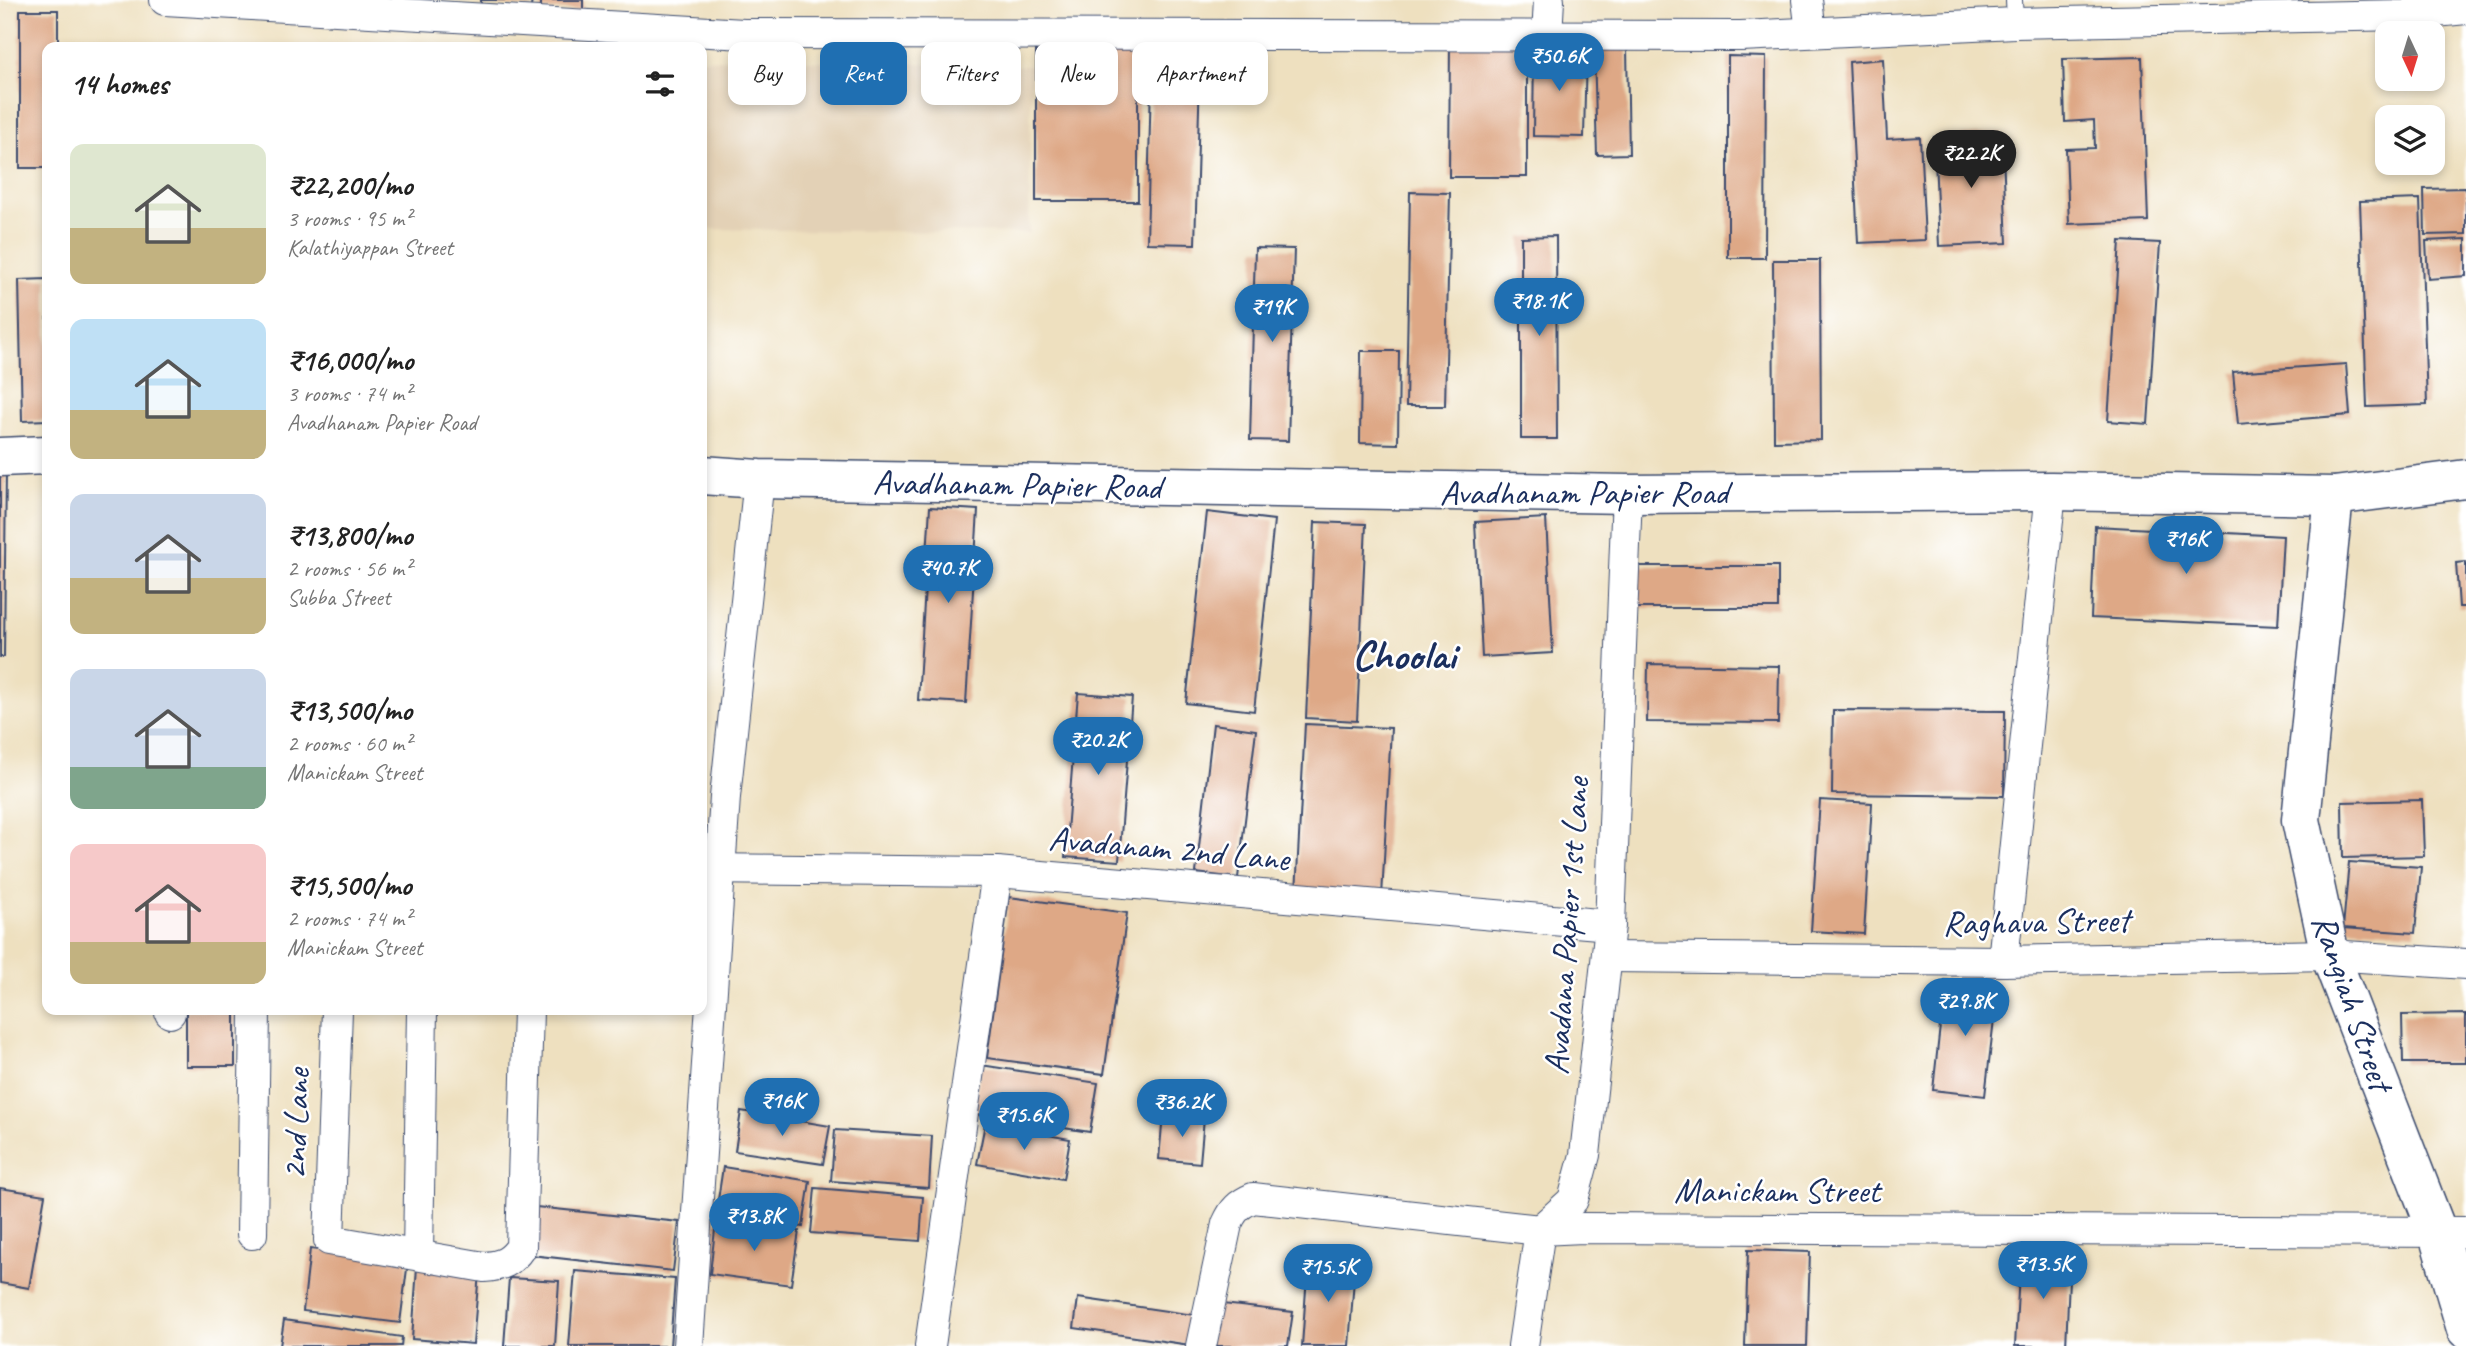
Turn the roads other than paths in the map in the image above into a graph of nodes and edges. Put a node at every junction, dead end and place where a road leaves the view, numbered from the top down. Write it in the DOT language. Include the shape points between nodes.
graph roads {
  1 [pos="165,0"];
  2 [pos="1549,0"];
  3 [pos="1807,0"];
  4 [pos="2404,7"];
  5 [pos="2466,9"];
  6 [pos="2014,11"];
  7 [pos="1811,32"];
  8 [pos="1547,36"];
  9 [pos="42,455"];
  10 [pos="0,457"];
  11 [pos="707,475"];
  12 [pos="759,479"];
  13 [pos="2466,479"];
  14 [pos="2051,491"];
  15 [pos="1627,494"];
  16 [pos="2334,496"];
  17 [pos="711,870"];
  18 [pos="997,872"];
  19 [pos="1610,925"];
  20 [pos="707,953"];
  21 [pos="2330,955"];
  22 [pos="1607,957"];
  23 [pos="2003,961"];
  24 [pos="2466,964"];
  25 [pos="255,1015"];
  26 [pos="337,1015"];
  27 [pos="422,1015"];
  28 [pos="527,1015"];
  29 [pos="704,1015"];
  30 [pos="1540,1230"];
  31 [pos="2452,1232"];
  32 [pos="252,1234"];
  33 [pos="418,1254"];
  34 [pos="2466,1329"];
  35 [pos="688,1346"];
  36 [pos="930,1346"];
  37 [pos="1201,1346"];
  38 [pos="1523,1346"];
  1 -- 8 [label="street" via="744,34"];
  2 -- 8 [label="street"];
  3 -- 7 [label="street"];
  4 -- 5 [label="street"];
  4 -- 6 [label="street"];
  6 -- 7 [label="street"];
  7 -- 8 [label="street"];
  9 -- 10 [label="street"];
  11 -- 12 [label="street, Avadhanam Papier Road"];
  12 -- 15 [label="street, Avadhanam Papier Road"];
  12 -- 17 [label="street" via="725,797"];
  13 -- 16 [label="street, Avadhanam Papier Road"];
  14 -- 15 [label="street, Avadhanam Papier Road"];
  14 -- 16 [label="street, Avadhanam Papier Road"];
  14 -- 23 [label="street"];
  15 -- 19 [label="street, Avadana Papier 1st Lane"];
  16 -- 21 [label="street, Rangiah Street" via="2301,821"];
  17 -- 18 [label="street, Avadanam 2nd Lane"];
  17 -- 20 [label="street"];
  18 -- 19 [label="street, Avadanam 2nd Lane"];
  18 -- 36 [label="street"];
  19 -- 22 [label="street, Avadana Papier 1st Lane"];
  21 -- 23 [label="street, Raghava Street"];
  21 -- 24 [label="street, Raghava Street"];
  21 -- 31 [label="street, Rangiah Street"];
  22 -- 23 [label="street, Raghava Street"];
  22 -- 30 [label="street, Avadana Papier 1st Lane" via="1585,1155 1573,1200"];
  25 -- 32 [label="street"];
  26 -- 33 [label="street, 2nd Lane" via="329,1240"];
  27 -- 33 [label="street"];
  28 -- 33 [label="street" via="521,1247 509,1262 499,1266"];
  29 -- 35 [label="street"];
  30 -- 31 [label="street, Manickam Street"];
  30 -- 37 [label="street, Manickam Street" via="1253,1198 1241,1204 1227,1224"];
  30 -- 38 [label="street"];
  31 -- 34 [label="street, Rangiah Street"];
}
